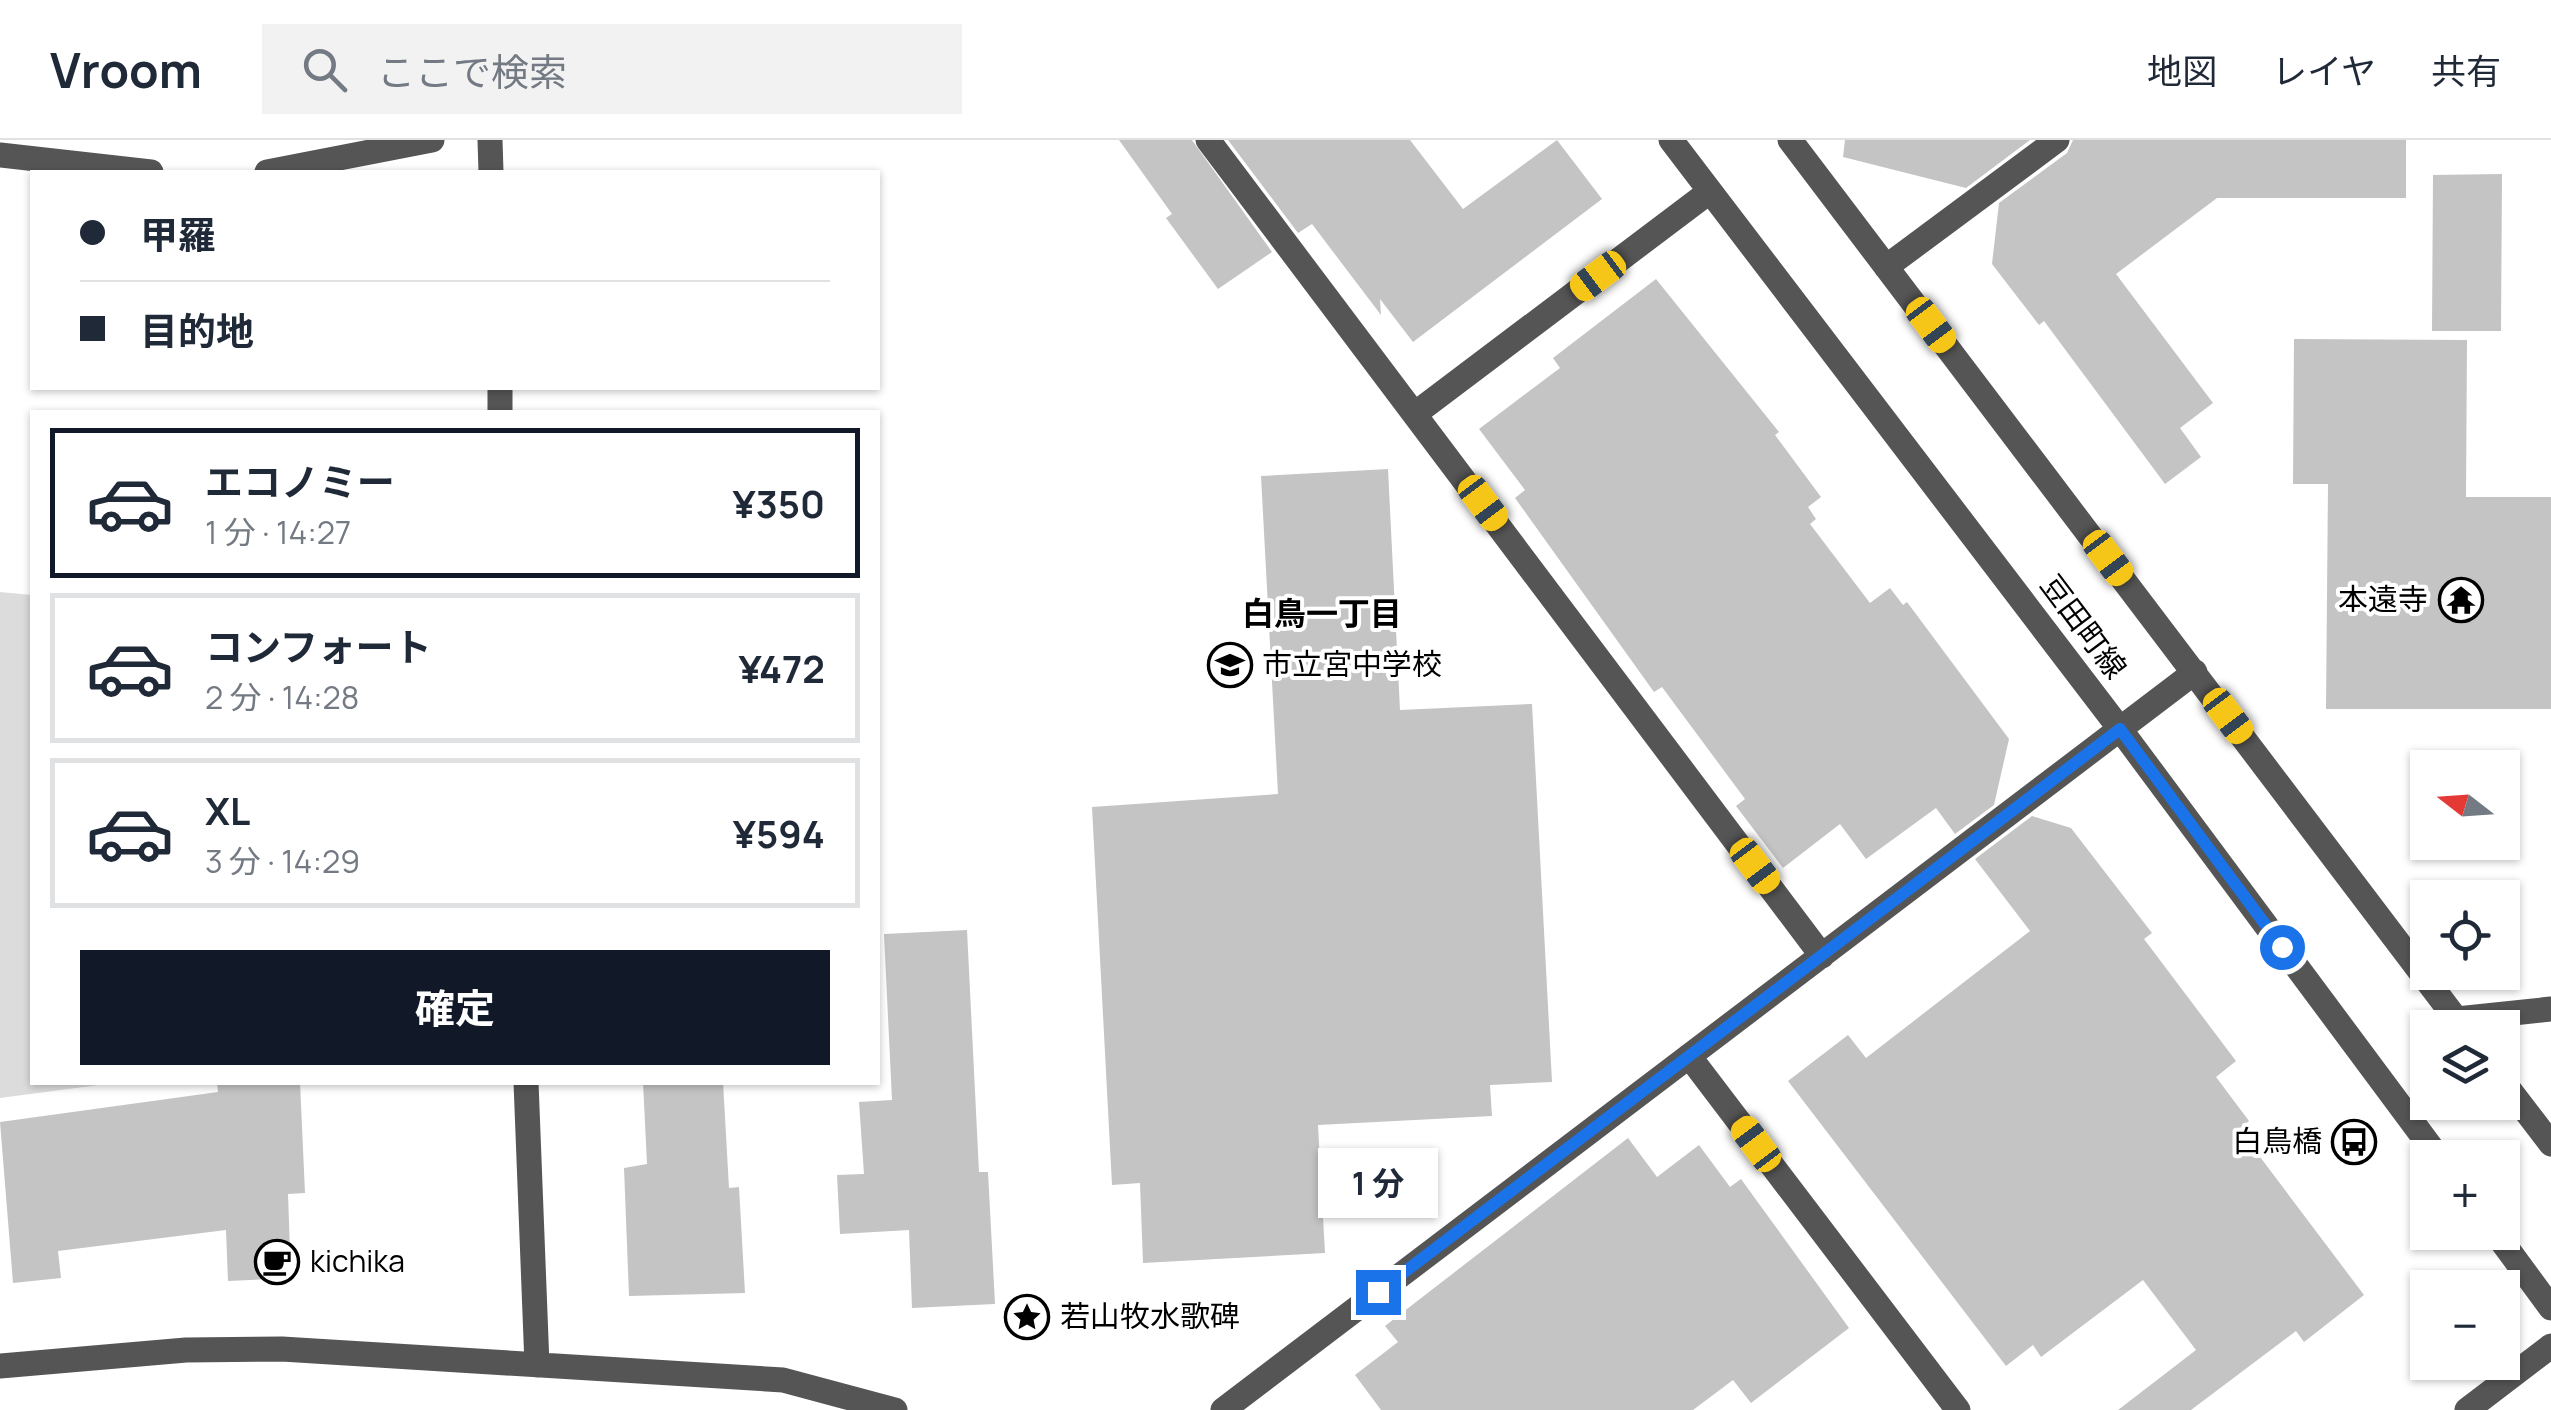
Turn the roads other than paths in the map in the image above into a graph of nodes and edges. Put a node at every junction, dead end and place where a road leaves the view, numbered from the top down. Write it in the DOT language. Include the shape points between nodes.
graph roads {
  1 [pos="432,140"];
  2 [pos="490,140"];
  3 [pos="1208,140"];
  4 [pos="1670,140"];
  5 [pos="1790,140"];
  6 [pos="2058,140"];
  7 [pos="94,153"];
  8 [pos="0,155"];
  9 [pos="145,170"];
  10 [pos="277,170"];
  11 [pos="492,170"];
  12 [pos="1709,192"];
  13 [pos="1886,266"];
  14 [pos="1416,412"];
  15 [pos="2195,672"];
  16 [pos="2120,729"];
  17 [pos="1822,956"];
  18 [pos="2551,1008"];
  19 [pos="2450,1010"];
  20 [pos="2520,1013"];
  21 [pos="1689,1056"];
  22 [pos="526,1085"];
  23 [pos="2520,1104"];
  24 [pos="2426,1140"];
  25 [pos="2551,1144"];
  26 [pos="2508,1250"];
  27 [pos="2551,1308"];
  28 [pos="2551,1346"];
  29 [pos="537,1364"];
  30 [pos="0,1366"];
  31 [pos="896,1410"];
  32 [pos="1223,1410"];
  33 [pos="1958,1410"];
  34 [pos="2467,1410"];
  1 -- 10 [label="street"];
  2 -- 11 [label="street"];
  3 -- 14 [label="street"];
  4 -- 12 [label="street, 豆田町線"];
  5 -- 13 [label="street, 豆田町線"];
  6 -- 13 [label="street"];
  7 -- 8 [label="street"];
  7 -- 9 [label="street"];
  12 -- 14 [label="street"];
  12 -- 16 [label="street, 豆田町線"];
  13 -- 15 [label="street, 豆田町線"];
  14 -- 17 [label="street"];
  15 -- 16 [label="street"];
  15 -- 19 [label="street, 豆田町線"];
  16 -- 17 [label="street"];
  16 -- 24 [label="street, 豆田町線"];
  17 -- 21 [label="street"];
  18 -- 20 [label="street"];
  21 -- 32 [label="street"];
  21 -- 33 [label="street"];
  22 -- 29 [label="street"];
  23 -- 25 [label="street"];
  26 -- 27 [label="street"];
  28 -- 34 [label="street"];
  29 -- 30 [label="street" via="282,1348"];
  29 -- 31 [label="street" via="783,1380"];
}
